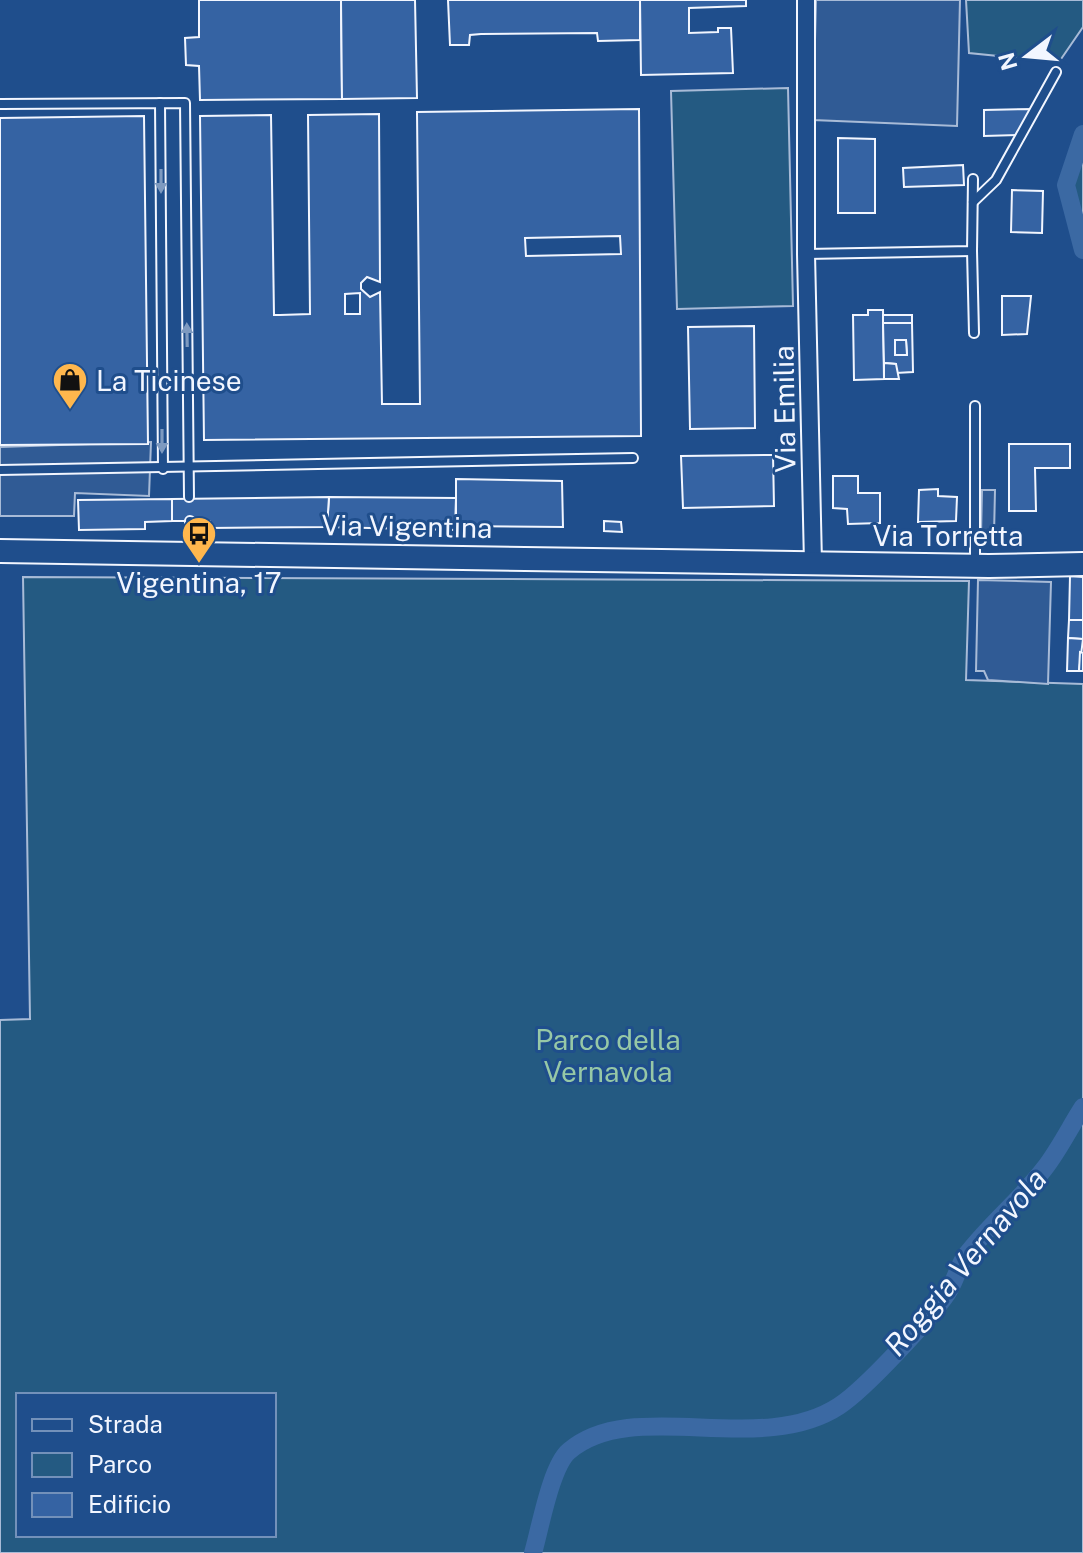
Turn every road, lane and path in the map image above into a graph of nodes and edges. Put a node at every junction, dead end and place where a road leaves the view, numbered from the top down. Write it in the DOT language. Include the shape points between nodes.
graph roads {
  1 [pos="806,0"];
  2 [pos="1056,72"];
  3 [pos="160,103"];
  4 [pos="0,104"];
  5 [pos="973,179"];
  6 [pos="973,202"];
  7 [pos="972,251"];
  8 [pos="806,254"];
  9 [pos="974,333"];
  10 [pos="975,406"];
  11 [pos="633,458"];
  12 [pos="163,469"];
  13 [pos="188,469"];
  14 [pos="0,470"];
  15 [pos="189,497"];
  16 [pos="190,521"];
  17 [pos="0,551"];
  18 [pos="191,553"];
  19 [pos="813,563"];
  20 [pos="1083,564"];
  21 [pos="975,566"];
  1 -- 8 [label="street, Via Emilia"];
  2 -- 6 [label="lane" via="996,180"];
  3 -- 4 [label="lane"];
  3 -- 12 [label="lane, one-way"];
  13 -- 3 [label="lane, one-way" via="185,103"];
  5 -- 6 [label="lane"];
  6 -- 7 [label="lane"];
  7 -- 8 [label="lane"];
  7 -- 9 [label="lane"];
  8 -- 19 [label="street, Via Emilia"];
  10 -- 21 [label="lane"];
  11 -- 13 [label="lane"];
  12 -- 13 [label="lane"];
  12 -- 14 [label="lane"];
  13 -- 15 [label="lane"];
  16 -- 18 [label="lane"];
  17 -- 18 [label="street, Via Vigentina"];
  18 -- 19 [label="street, Via Vigentina"];
  19 -- 21 [label="street, Via Torretta"];
  20 -- 21 [label="street, Via Torretta"];
}
